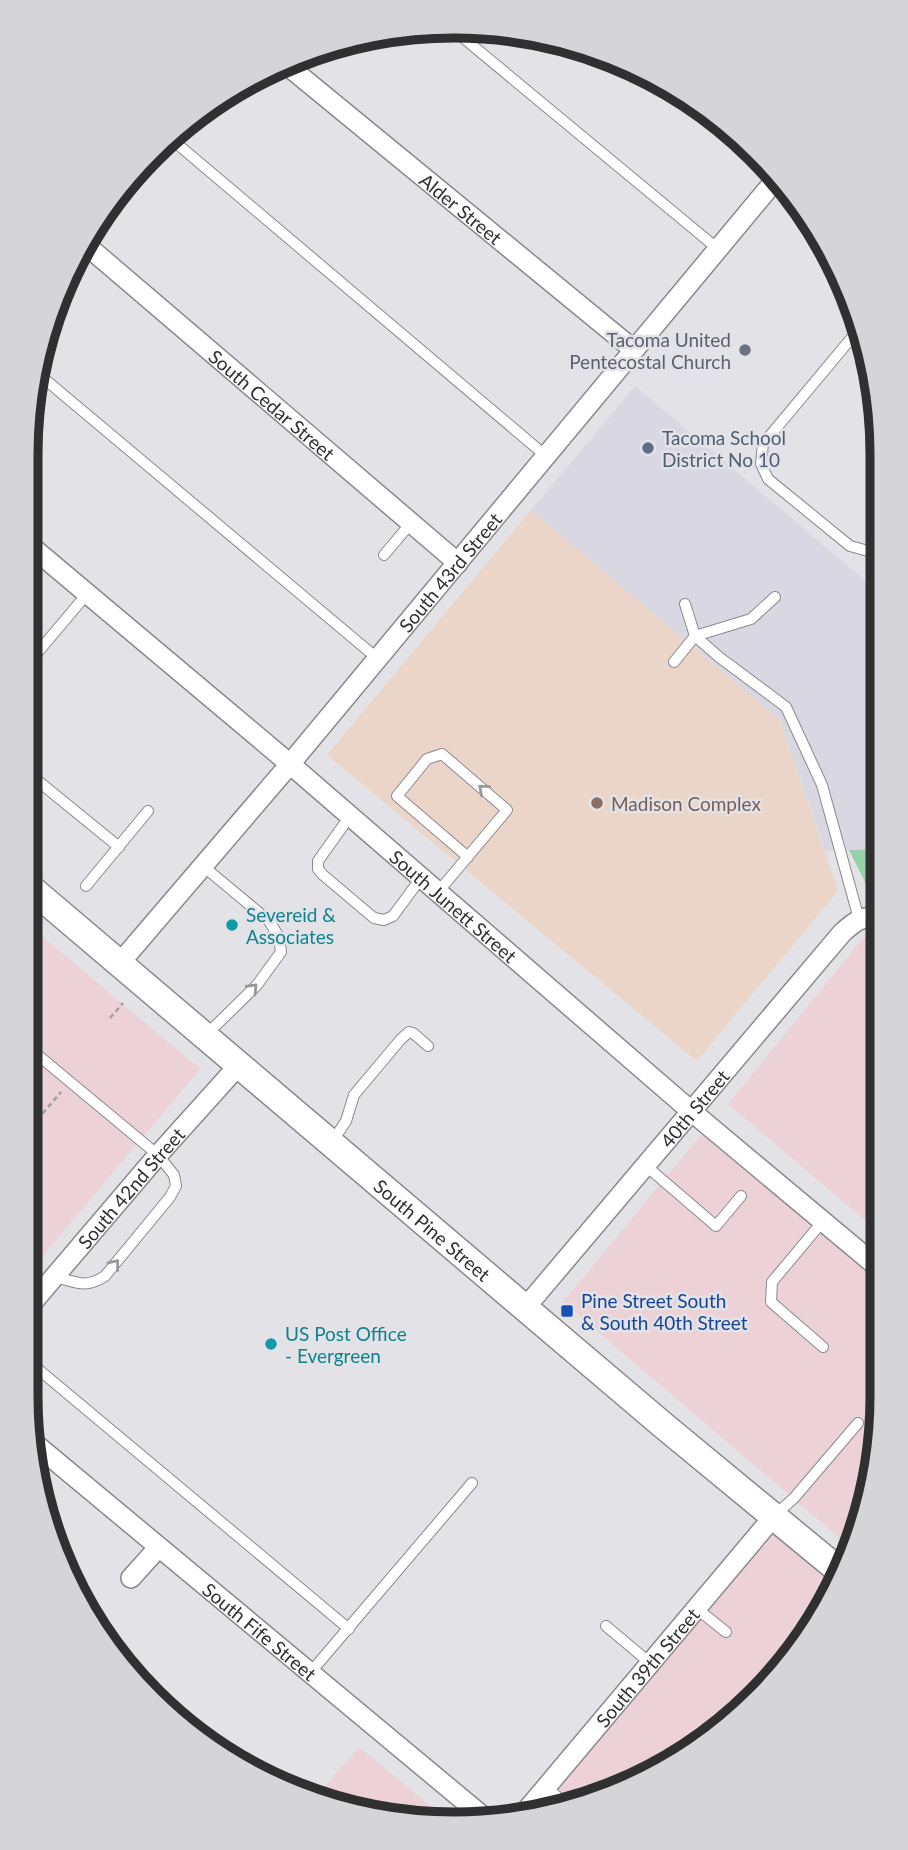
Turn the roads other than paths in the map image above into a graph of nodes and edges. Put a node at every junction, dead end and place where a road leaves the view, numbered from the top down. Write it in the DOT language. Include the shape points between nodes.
graph roads {
  1 [pos="464,38"];
  2 [pos="294,71"];
  3 [pos="178,144"];
  4 [pos="771,186"];
  5 [pos="718,249"];
  6 [pos="92,250"];
  7 [pos="852,337"];
  8 [pos="634,350"];
  9 [pos="45,379"];
  10 [pos="546,456"];
  11 [pos="411,523"];
  12 [pos="38,552"];
  13 [pos="870,552"];
  14 [pos="384,555"];
  15 [pos="457,563"];
  16 [pos="87,594"];
  17 [pos="775,597"];
  18 [pos="685,604"];
  19 [pos="695,636"];
  20 [pos="38,652"];
  21 [pos="378,659"];
  22 [pos="674,662"];
  23 [pos="290,764"];
  24 [pos="38,781"];
  25 [pos="148,811"];
  26 [pos="350,816"];
  27 [pos="119,847"];
  28 [pos="468,857"];
  29 [pos="203,866"];
  30 [pos="421,878"];
  31 [pos="86,886"];
  32 [pos="438,892"];
  33 [pos="38,894"];
  34 [pos="869,918"];
  35 [pos="119,964"];
  36 [pos="205,1037"];
  37 [pos="428,1046"];
  38 [pos="38,1055"];
  39 [pos="238,1066"];
  40 [pos="691,1111"];
  41 [pos="331,1143"];
  42 [pos="159,1155"];
  43 [pos="645,1165"];
  44 [pos="741,1196"];
  45 [pos="823,1221"];
  46 [pos="870,1261"];
  47 [pos="55,1277"];
  48 [pos="38,1296"];
  49 [pos="525,1308"];
  50 [pos="822,1347"];
  51 [pos="38,1369"];
  52 [pos="858,1423"];
  53 [pos="42,1450"];
  54 [pos="472,1483"];
  55 [pos="774,1516"];
  56 [pos="158,1548"];
  57 [pos="833,1566"];
  58 [pos="131,1578"];
  59 [pos="696,1608"];
  60 [pos="606,1626"];
  61 [pos="349,1629"];
  62 [pos="726,1632"];
  63 [pos="650,1663"];
  64 [pos="310,1673"];
  65 [pos="546,1787"];
  66 [pos="559,1798"];
  67 [pos="531,1805"];
  68 [pos="477,1811"];
  1 -- 5 [label="lane"];
  2 -- 8 [label="street, Alder Street"];
  3 -- 10 [label="lane"];
  4 -- 5 [label="street, South 43rd Street"];
  5 -- 8 [label="street, South 43rd Street"];
  6 -- 11 [label="street, South Cedar Street"];
  7 -- 13 [label="lane" via="763,444 761,464 768,479 850,546"];
  8 -- 10 [label="street, South 43rd Street"];
  9 -- 21 [label="lane"];
  10 -- 15 [label="street, South 43rd Street"];
  11 -- 14 [label="lane"];
  11 -- 15 [label="street, South Cedar Street"];
  12 -- 16 [label="street, South Junett Street"];
  15 -- 21 [label="street, South 43rd Street"];
  16 -- 20 [label="lane"];
  16 -- 23 [label="street, South Junett Street"];
  17 -- 19 [label="lane" via="751,619"];
  18 -- 19 [label="lane"];
  19 -- 22 [label="lane"];
  19 -- 34 [label="lane" via="786,707 822,785"];
  21 -- 23 [label="street, South 43rd Street"];
  23 -- 26 [label="street, South Junett Street"];
  23 -- 29 [label="street, South 43rd Street"];
  24 -- 27 [label="lane"];
  25 -- 27 [label="lane"];
  26 -- 30 [label="street, South Junett Street"];
  26 -- 30 [label="lane" via="318,862 323,875 374,918 383,920 393,916"];
  27 -- 31 [label="lane"];
  28 -- 28 [label="lane, one-way" via="507,810 442,754 427,760 397,796"];
  28 -- 32 [label="lane"];
  29 -- 35 [label="street, South 43rd Street"];
  36 -- 29 [label="lane, one-way" via="257,985 281,952 279,937 269,921"];
  30 -- 32 [label="street, South Junett Street"];
  32 -- 40 [label="street, South Junett Street"];
  33 -- 35 [label="main road, South Pine Street"];
  34 -- 40 [label="street, 40th Street" via="835,940"];
  35 -- 36 [label="main road, South Pine Street"];
  36 -- 39 [label="main road, South Pine Street"];
  37 -- 41 [label="lane" via="413,1033 401,1039 354,1095 346,1121"];
  38 -- 42 [label="lane"];
  39 -- 41 [label="main road, South Pine Street"];
  39 -- 42 [label="street, South 42nd Street"];
  40 -- 43 [label="street, 40th Street"];
  40 -- 45 [label="street, South Junett Street"];
  41 -- 49 [label="main road, South Pine Street"];
  42 -- 47 [label="street, South 42nd Street"];
  47 -- 42 [label="lane, one-way" via="93,1284 105,1276 176,1186 174,1175"];
  43 -- 44 [label="lane" via="716,1226"];
  43 -- 49 [label="street, 40th Street"];
  45 -- 46 [label="street, South Junett Street"];
  45 -- 50 [label="lane" via="772,1282 771,1302"];
  47 -- 48 [label="street, South 42nd Street"];
  49 -- 55 [label="main road, South Pine Street"];
  51 -- 61 [label="lane"];
  52 -- 55 [label="lane"];
  53 -- 56 [label="street, South Fife Street"];
  54 -- 61 [label="lane"];
  55 -- 57 [label="main road, South Pine Street"];
  55 -- 59 [label="street, South 39th Street"];
  56 -- 58 [label="street"];
  56 -- 64 [label="street, South Fife Street"];
  59 -- 62 [label="lane"];
  59 -- 63 [label="street, South 39th Street"];
  60 -- 63 [label="lane"];
  61 -- 64 [label="lane"];
  63 -- 65 [label="street, South 39th Street"];
  64 -- 68 [label="street, South Fife Street"];
  65 -- 66 [label="lane"];
  65 -- 67 [label="street, South 39th Street"];
}
